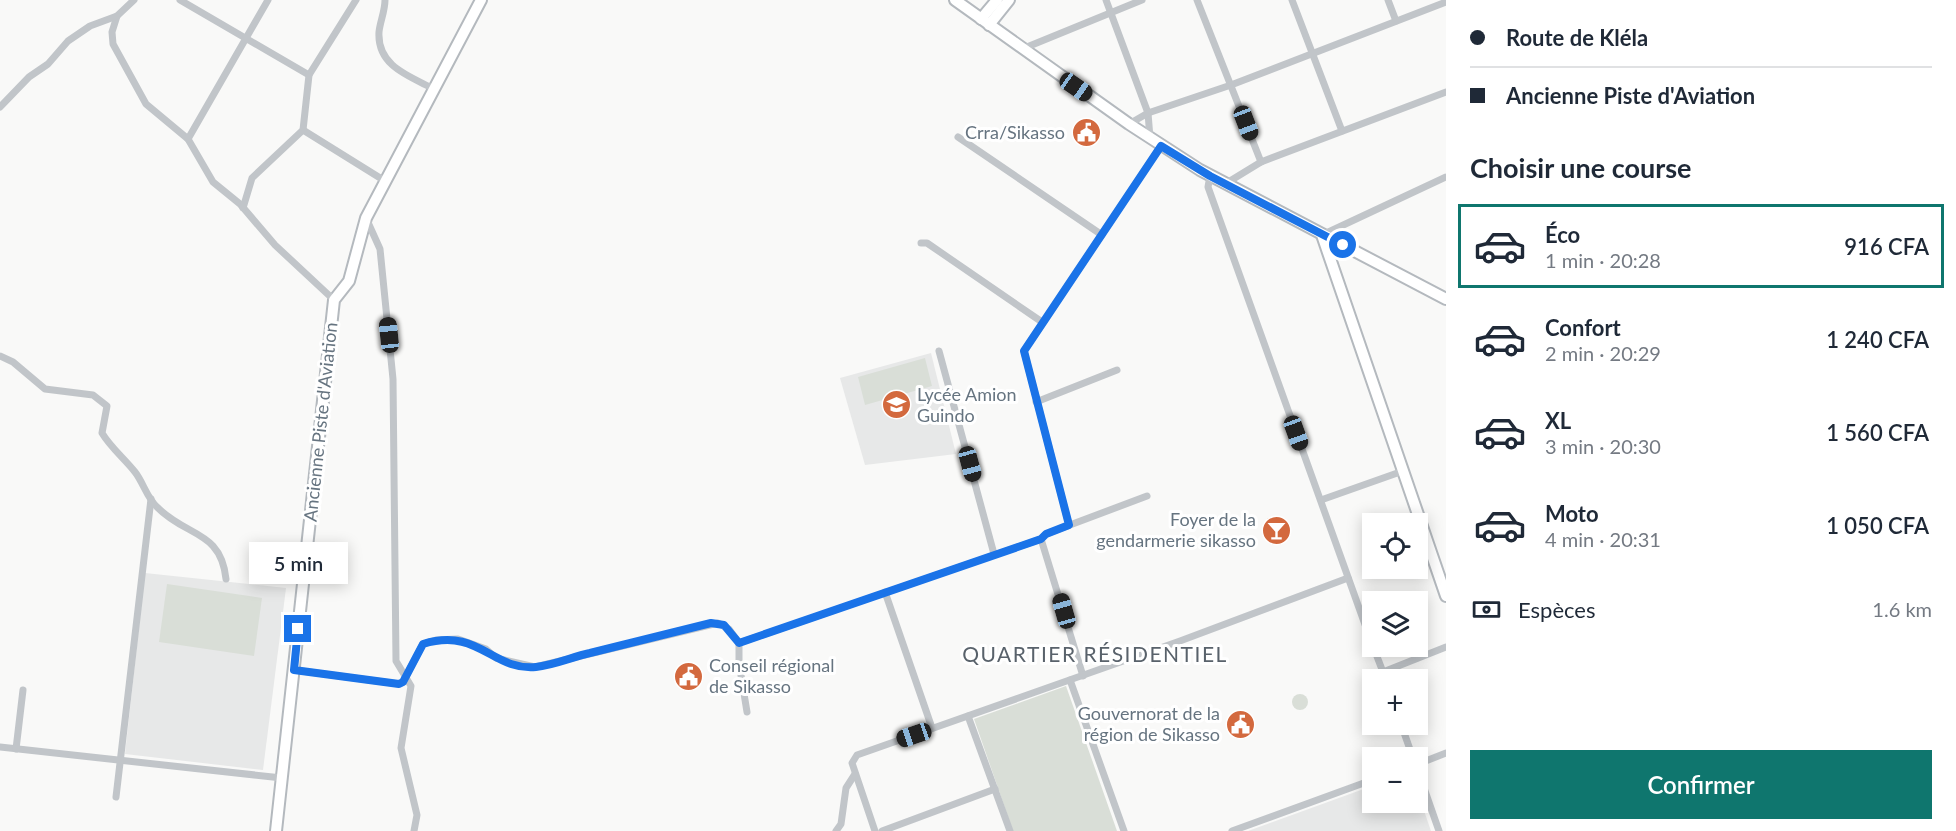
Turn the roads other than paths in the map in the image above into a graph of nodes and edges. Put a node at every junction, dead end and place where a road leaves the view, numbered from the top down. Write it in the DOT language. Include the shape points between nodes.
graph roads {
  1 [pos="134,0"];
  2 [pos="180,0"];
  3 [pos="268,0"];
  4 [pos="356,0"];
  5 [pos="386,0"];
  6 [pos="481,0"];
  7 [pos="955,0"];
  8 [pos="997,0"];
  9 [pos="1009,0"];
  10 [pos="1106,0"];
  11 [pos="1142,0"];
  12 [pos="1197,0"];
  13 [pos="1292,0"];
  14 [pos="1388,0"];
  15 [pos="1446,2"];
  16 [pos="1111,13"];
  17 [pos="117,16"];
  18 [pos="1396,21"];
  19 [pos="985,22"];
  20 [pos="246,38"];
  21 [pos="1022,49"];
  22 [pos="1313,55"];
  23 [pos="309,75"];
  24 [pos="1231,85"];
  25 [pos="434,89"];
  26 [pos="1446,92"];
  27 [pos="0,107"];
  28 [pos="1148,113"];
  29 [pos="1129,124"];
  30 [pos="303,130"];
  31 [pos="1342,131"];
  32 [pos="958,137"];
  33 [pos="1150,138"];
  34 [pos="188,139"];
  35 [pos="1161,146"];
  36 [pos="1261,162"];
  37 [pos="1210,176"];
  38 [pos="1446,177"];
  39 [pos="385,181"];
  40 [pos="1225,184"];
  41 [pos="243,208"];
  42 [pos="366,218"];
  43 [pos="1102,235"];
  44 [pos="1323,235"];
  45 [pos="921,243"];
  46 [pos="1446,299"];
  47 [pos="334,300"];
  48 [pos="1042,322"];
  49 [pos="939,351"];
  50 [pos="0,356"];
  51 [pos="1116,370"];
  52 [pos="1036,402"];
  53 [pos="1402,471"];
  54 [pos="1147,496"];
  55 [pos="152,499"];
  56 [pos="1321,500"];
  57 [pos="1069,525"];
  58 [pos="1041,539"];
  59 [pos="994,554"];
  60 [pos="1348,578"];
  61 [pos="226,579"];
  62 [pos="885,592"];
  63 [pos="1446,596"];
  64 [pos="1362,616"];
  65 [pos="739,643"];
  66 [pos="1446,647"];
  67 [pos="1399,669"];
  68 [pos="294,670"];
  69 [pos="406,675"];
  70 [pos="1083,676"];
  71 [pos="1070,680"];
  72 [pos="23,690"];
  73 [pos="747,712"];
  74 [pos="968,716"];
  75 [pos="932,729"];
  76 [pos="0,747"];
  77 [pos="16,749"];
  78 [pos="1446,753"];
  79 [pos="120,760"];
  80 [pos="1428,760"];
  81 [pos="855,774"];
  82 [pos="282,778"];
  83 [pos="1362,784"];
  84 [pos="995,789"];
  85 [pos="116,797"];
  86 [pos="1428,800"];
  87 [pos="276,831"];
  88 [pos="414,831"];
  89 [pos="836,831"];
  90 [pos="876,831"];
  91 [pos="882,831"];
  92 [pos="1010,831"];
  93 [pos="1124,831"];
  94 [pos="1232,831"];
  95 [pos="1439,831"];
  1 -- 17 [label="street"];
  2 -- 20 [label="street"];
  3 -- 20 [label="street"];
  4 -- 23 [label="street"];
  5 -- 25 [label="street" via="379,33 383,54 394,69"];
  6 -- 25 [label="street"];
  7 -- 19 [label="street"];
  8 -- 19 [label="street"];
  9 -- 19 [label="street"];
  10 -- 16 [label="street"];
  11 -- 16 [label="street"];
  12 -- 24 [label="street"];
  13 -- 22 [label="street"];
  14 -- 18 [label="street"];
  15 -- 18 [label="street"];
  16 -- 21 [label="street"];
  16 -- 28 [label="street"];
  17 -- 27 [label="street" via="90,26 68,41"];
  17 -- 34 [label="street" via="113,44 131,80 146,104"];
  18 -- 22 [label="street"];
  19 -- 21 [label="street"];
  20 -- 23 [label="street"];
  20 -- 34 [label="street"];
  21 -- 29 [label="street"];
  22 -- 24 [label="street"];
  22 -- 31 [label="street"];
  23 -- 30 [label="street"];
  24 -- 28 [label="street"];
  24 -- 36 [label="street"];
  25 -- 39 [label="street"];
  26 -- 31 [label="street"];
  28 -- 29 [label="street"];
  28 -- 33 [label="street"];
  29 -- 33 [label="street"];
  30 -- 39 [label="street"];
  30 -- 41 [label="street" via="252,178"];
  31 -- 36 [label="street"];
  32 -- 43 [label="street"];
  33 -- 35 [label="street"];
  34 -- 41 [label="street" via="213,182"];
  35 -- 37 [label="street"];
  35 -- 43 [label="street"];
  36 -- 40 [label="street"];
  37 -- 40 [label="street"];
  37 -- 56 [label="street" via="1208,187"];
  38 -- 44 [label="street"];
  39 -- 42 [label="street"];
  40 -- 44 [label="street"];
  41 -- 47 [label="street"];
  42 -- 47 [label="street" via="349,281"];
  42 -- 69 [label="street" via="380,249 393,379 396,661"];
  43 -- 48 [label="street"];
  44 -- 46 [label="street"];
  44 -- 53 [label="street"];
  45 -- 48 [label="street" via="927,243"];
  47 -- 68 [label="street, Ancienne Piste d'Aviation"];
  48 -- 52 [label="street" via="1024,351"];
  49 -- 59 [label="street"];
  50 -- 55 [label="street" via="45,389 93,395 107,406 102,433"];
  51 -- 52 [label="street"];
  52 -- 57 [label="street"];
  53 -- 56 [label="street"];
  53 -- 63 [label="street"];
  54 -- 57 [label="street"];
  55 -- 61 [label="street" via="156,507 215,545 224,559"];
  55 -- 79 [label="street"];
  56 -- 60 [label="street"];
  57 -- 58 [label="street"];
  58 -- 59 [label="street"];
  58 -- 70 [label="street"];
  59 -- 62 [label="street"];
  60 -- 64 [label="street"];
  60 -- 70 [label="street"];
  62 -- 65 [label="street"];
  62 -- 75 [label="street"];
  65 -- 69 [label="street" via="724,625 711,623 535,667 496,658 486,649 458,639 436,640 423,644"];
  65 -- 73 [label="street"];
  66 -- 67 [label="street"];
  68 -- 69 [label="street" via="399,684"];
  68 -- 82 [label="street, Ancienne Piste d'Aviation"];
  69 -- 88 [label="street" via="411,686 401,748 417,814"];
  70 -- 71 [label="street"];
  71 -- 74 [label="street"];
  71 -- 93 [label="street"];
  72 -- 77 [label="street"];
  74 -- 75 [label="street"];
  74 -- 84 [label="street"];
  75 -- 81 [label="street" via="857,755 852,761"];
  76 -- 77 [label="street"];
  77 -- 79 [label="street"];
  78 -- 80 [label="street"];
  79 -- 82 [label="street"];
  79 -- 85 [label="street"];
  81 -- 89 [label="street" via="846,788 841,824"];
  81 -- 90 [label="street"];
  82 -- 87 [label="street, Ancienne Piste d'Aviation"];
  83 -- 94 [label="street"];
  84 -- 91 [label="street"];
  84 -- 92 [label="street"];
  86 -- 95 [label="street"];
}
